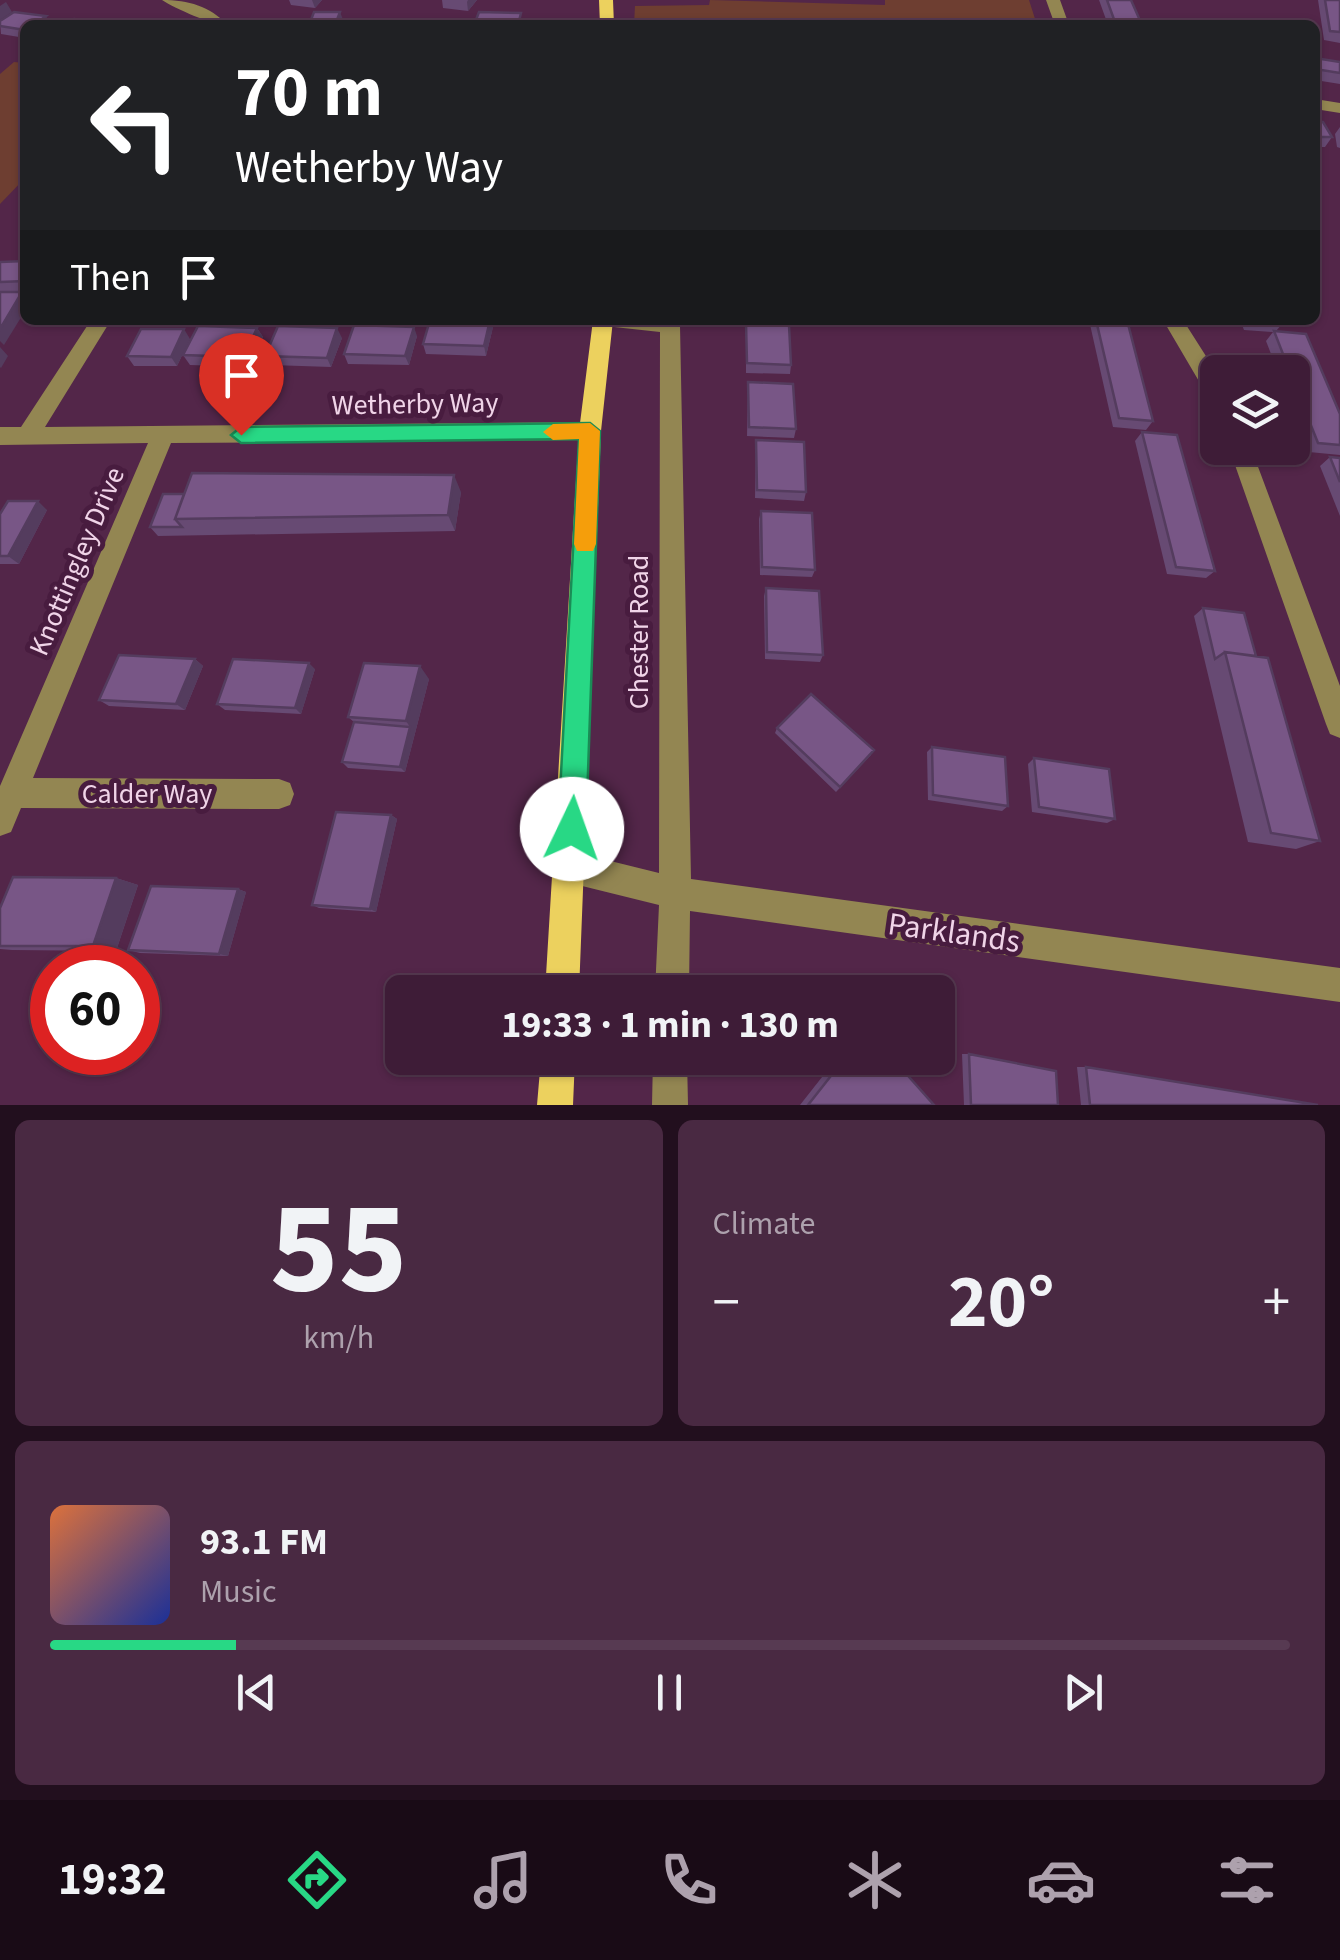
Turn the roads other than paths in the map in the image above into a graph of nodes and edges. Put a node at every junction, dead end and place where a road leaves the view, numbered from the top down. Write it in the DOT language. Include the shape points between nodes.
graph roads {
  1 [pos="170,0"];
  2 [pos="226,0"];
  3 [pos="205,12"];
  4 [pos="215,20"];
  5 [pos="97,325"];
  6 [pos="602,325"];
  7 [pos="661,325"];
  8 [pos="1176,325"];
  9 [pos="1200,364"];
  10 [pos="590,431"];
  11 [pos="0,436"];
  12 [pos="28,436"];
  13 [pos="163,436"];
  14 [pos="1246,465"];
  15 [pos="1340,724"];
  16 [pos="14,793"];
  17 [pos="280,794"];
  18 [pos="0,820"];
  19 [pos="570,867"];
  20 [pos="675,893"];
  21 [pos="563,975"];
  22 [pos="673,975"];
  23 [pos="1340,986"];
  24 [pos="557,1075"];
  25 [pos="555,1105"];
  1 -- 3 [label="street"];
  2 -- 3 [label="street"];
  3 -- 4 [label="street"];
  5 -- 12 [label="street"];
  6 -- 10 [label="main road, Chester Road"];
  7 -- 20 [label="street, Chester Road" via="670,326"];
  8 -- 9 [label="street"];
  10 -- 13 [label="street, Wetherby Way"];
  10 -- 19 [label="main road, Chester Road"];
  11 -- 12 [label="street, Wetherby Way"];
  12 -- 13 [label="street, Wetherby Way"];
  13 -- 16 [label="street, Knottingley Drive"];
  14 -- 15 [label="street"];
  16 -- 17 [label="street, Calder Way"];
  16 -- 18 [label="street, Knottingley Drive"];
  19 -- 20 [label="street, Parklands"];
  19 -- 21 [label="main road, Chester Road"];
  20 -- 22 [label="street, Chester Road"];
  20 -- 23 [label="street, Parklands"];
  24 -- 25 [label="main road"];
}
